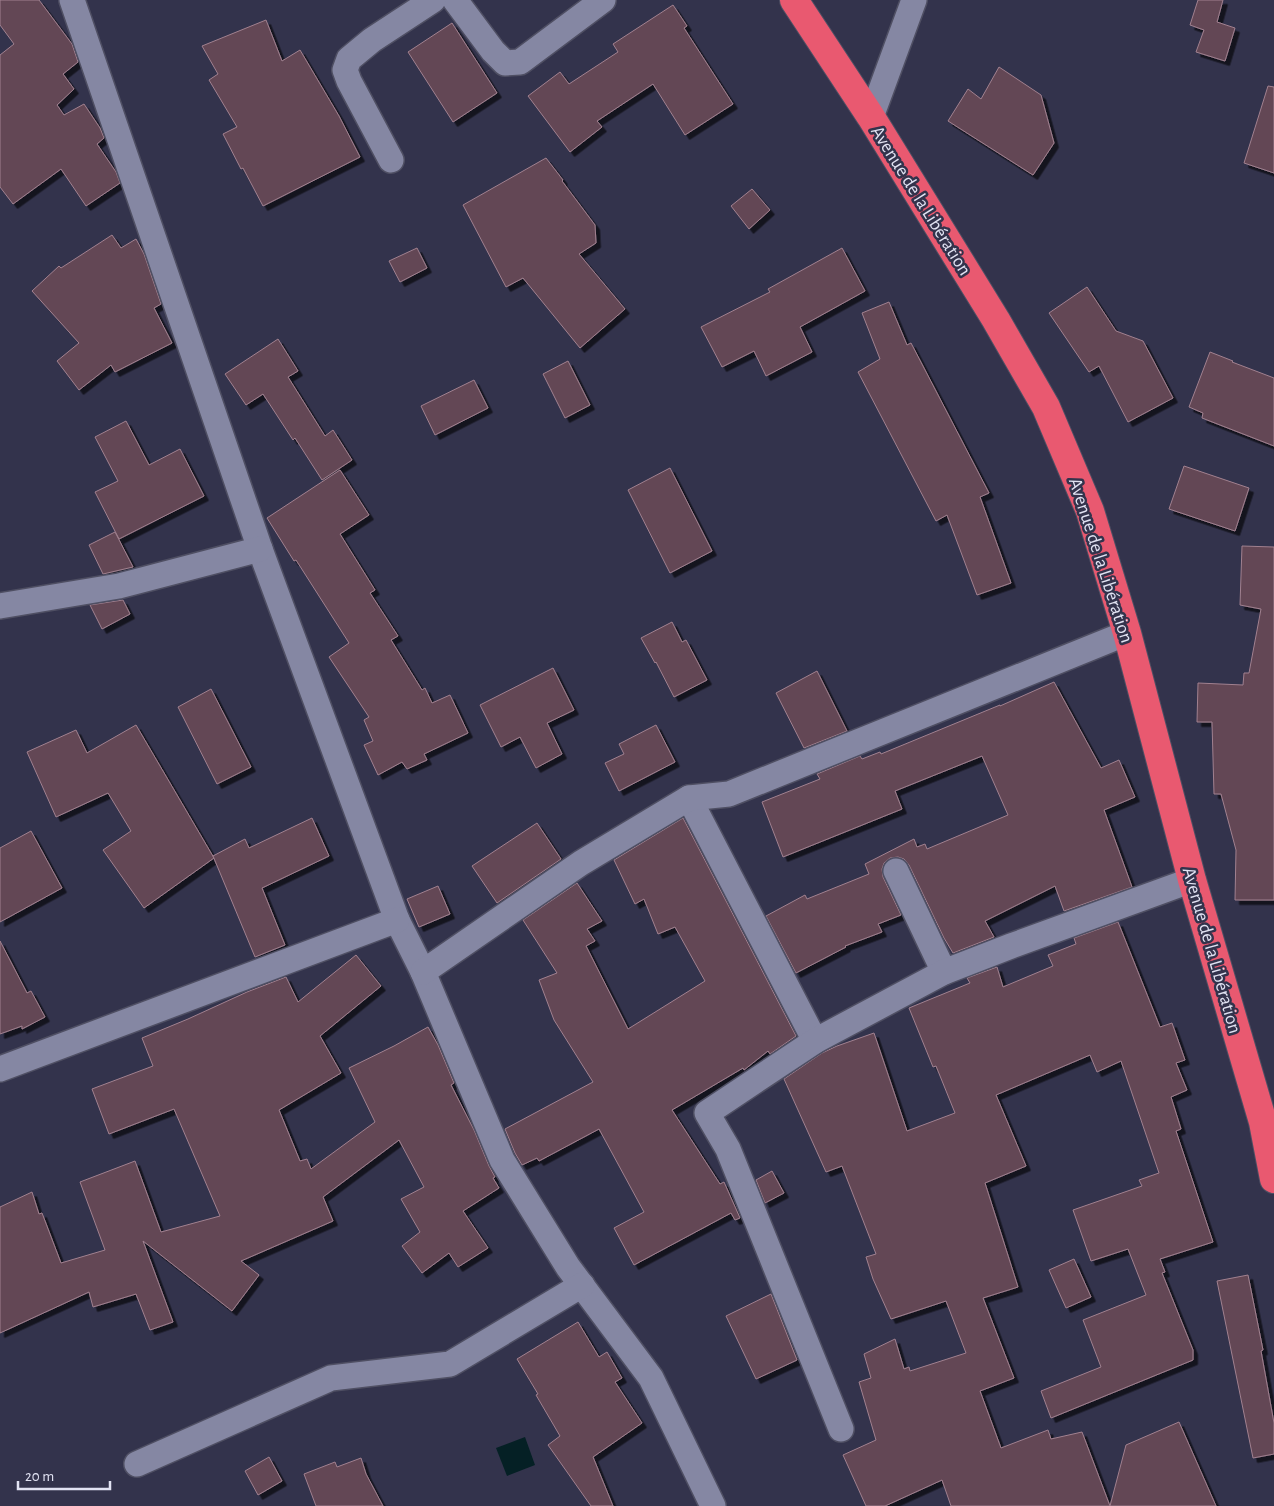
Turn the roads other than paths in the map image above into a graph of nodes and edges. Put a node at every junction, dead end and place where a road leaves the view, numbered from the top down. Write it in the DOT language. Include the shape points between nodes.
graph roads {
  1 [pos="72,0"];
  2 [pos="434,0"];
  3 [pos="456,0"];
  4 [pos="603,0"];
  5 [pos="794,0"];
  6 [pos="914,0"];
  7 [pos="871,117"];
  8 [pos="391,160"];
  9 [pos="260,549"];
  10 [pos="0,606"];
  11 [pos="1127,633"];
  12 [pos="689,798"];
  13 [pos="896,871"];
  14 [pos="1192,880"];
  15 [pos="398,920"];
  16 [pos="423,972"];
  17 [pos="944,972"];
  18 [pos="815,1042"];
  19 [pos="0,1069"];
  20 [pos="1268,1113"];
  21 [pos="1274,1178"];
  22 [pos="582,1285"];
  23 [pos="841,1429"];
  24 [pos="137,1464"];
  25 [pos="713,1506"];
  1 -- 9 [label="street"];
  2 -- 8 [label="street" via="372,40 349,59 345,70"];
  3 -- 4 [label="street" via="505,63 520,62"];
  5 -- 7 [label="highway, Avenue de la Libération"];
  6 -- 7 [label="street"];
  7 -- 11 [label="highway, Avenue de la Libération" via="1046,407 1090,511"];
  9 -- 10 [label="street" via="119,586"];
  9 -- 15 [label="street"];
  11 -- 12 [label="street" via="729,794"];
  11 -- 14 [label="highway, Avenue de la Libération"];
  12 -- 16 [label="street" via="582,863"];
  12 -- 18 [label="street"];
  13 -- 17 [label="street"];
  14 -- 17 [label="street"];
  14 -- 20 [label="highway, Avenue de la Libération"];
  15 -- 16 [label="street"];
  15 -- 19 [label="street"];
  16 -- 22 [label="street" via="502,1160"];
  17 -- 18 [label="street"];
  18 -- 23 [label="street" via="707,1113 728,1150"];
  20 -- 21 [label="highway, Avenue de la Libération"];
  22 -- 24 [label="street" via="450,1364 331,1378"];
  22 -- 25 [label="street" via="651,1378"];
}
